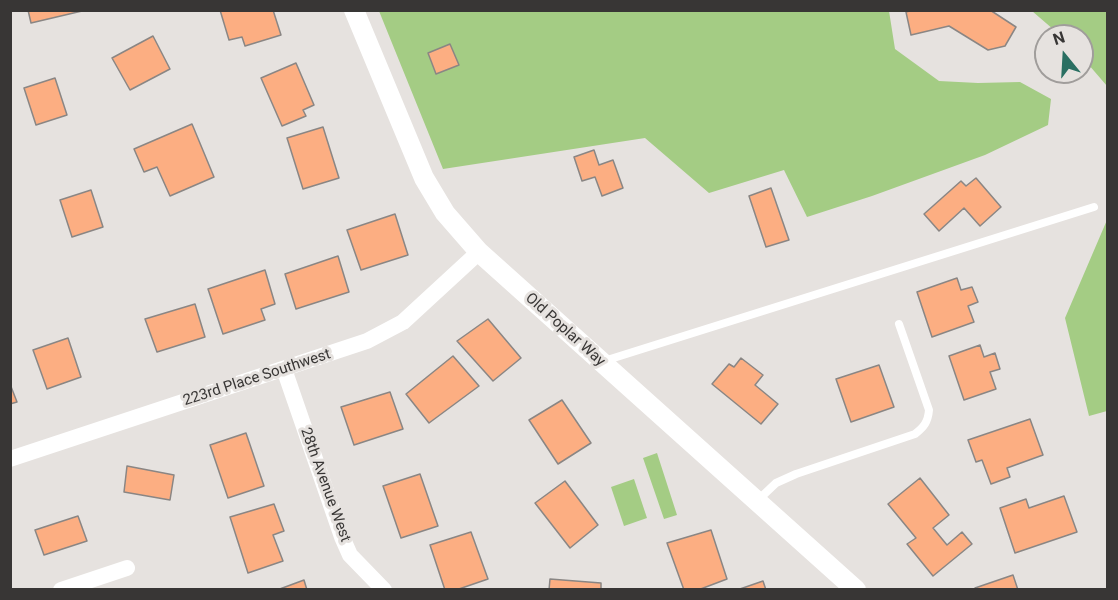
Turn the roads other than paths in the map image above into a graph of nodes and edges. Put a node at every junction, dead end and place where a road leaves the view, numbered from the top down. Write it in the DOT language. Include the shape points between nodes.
graph roads {
  1 [pos="354,10"];
  2 [pos="1094,207"];
  3 [pos="479,252"];
  4 [pos="899,324"];
  5 [pos="601,363"];
  6 [pos="285,369"];
  7 [pos="10,459"];
  8 [pos="757,501"];
  9 [pos="127,568"];
  10 [pos="61,590"];
  11 [pos="384,590"];
  12 [pos="856,590"];
  1 -- 3 [label="street, Old Poplar Way" via="424,178 445,213"];
  2 -- 5 [label="lane"];
  3 -- 5 [label="street, Old Poplar Way"];
  3 -- 6 [label="street, 223rd Place Southwest" via="403,322 367,341"];
  4 -- 8 [label="lane" via="929,410 923,428 795,474 776,483"];
  5 -- 8 [label="street, Old Poplar Way"];
  6 -- 7 [label="street, 223rd Place Southwest"];
  6 -- 11 [label="street, 28th Avenue West" via="350,555"];
  8 -- 12 [label="street, Old Poplar Way"];
  9 -- 10 [label="street"];
}
